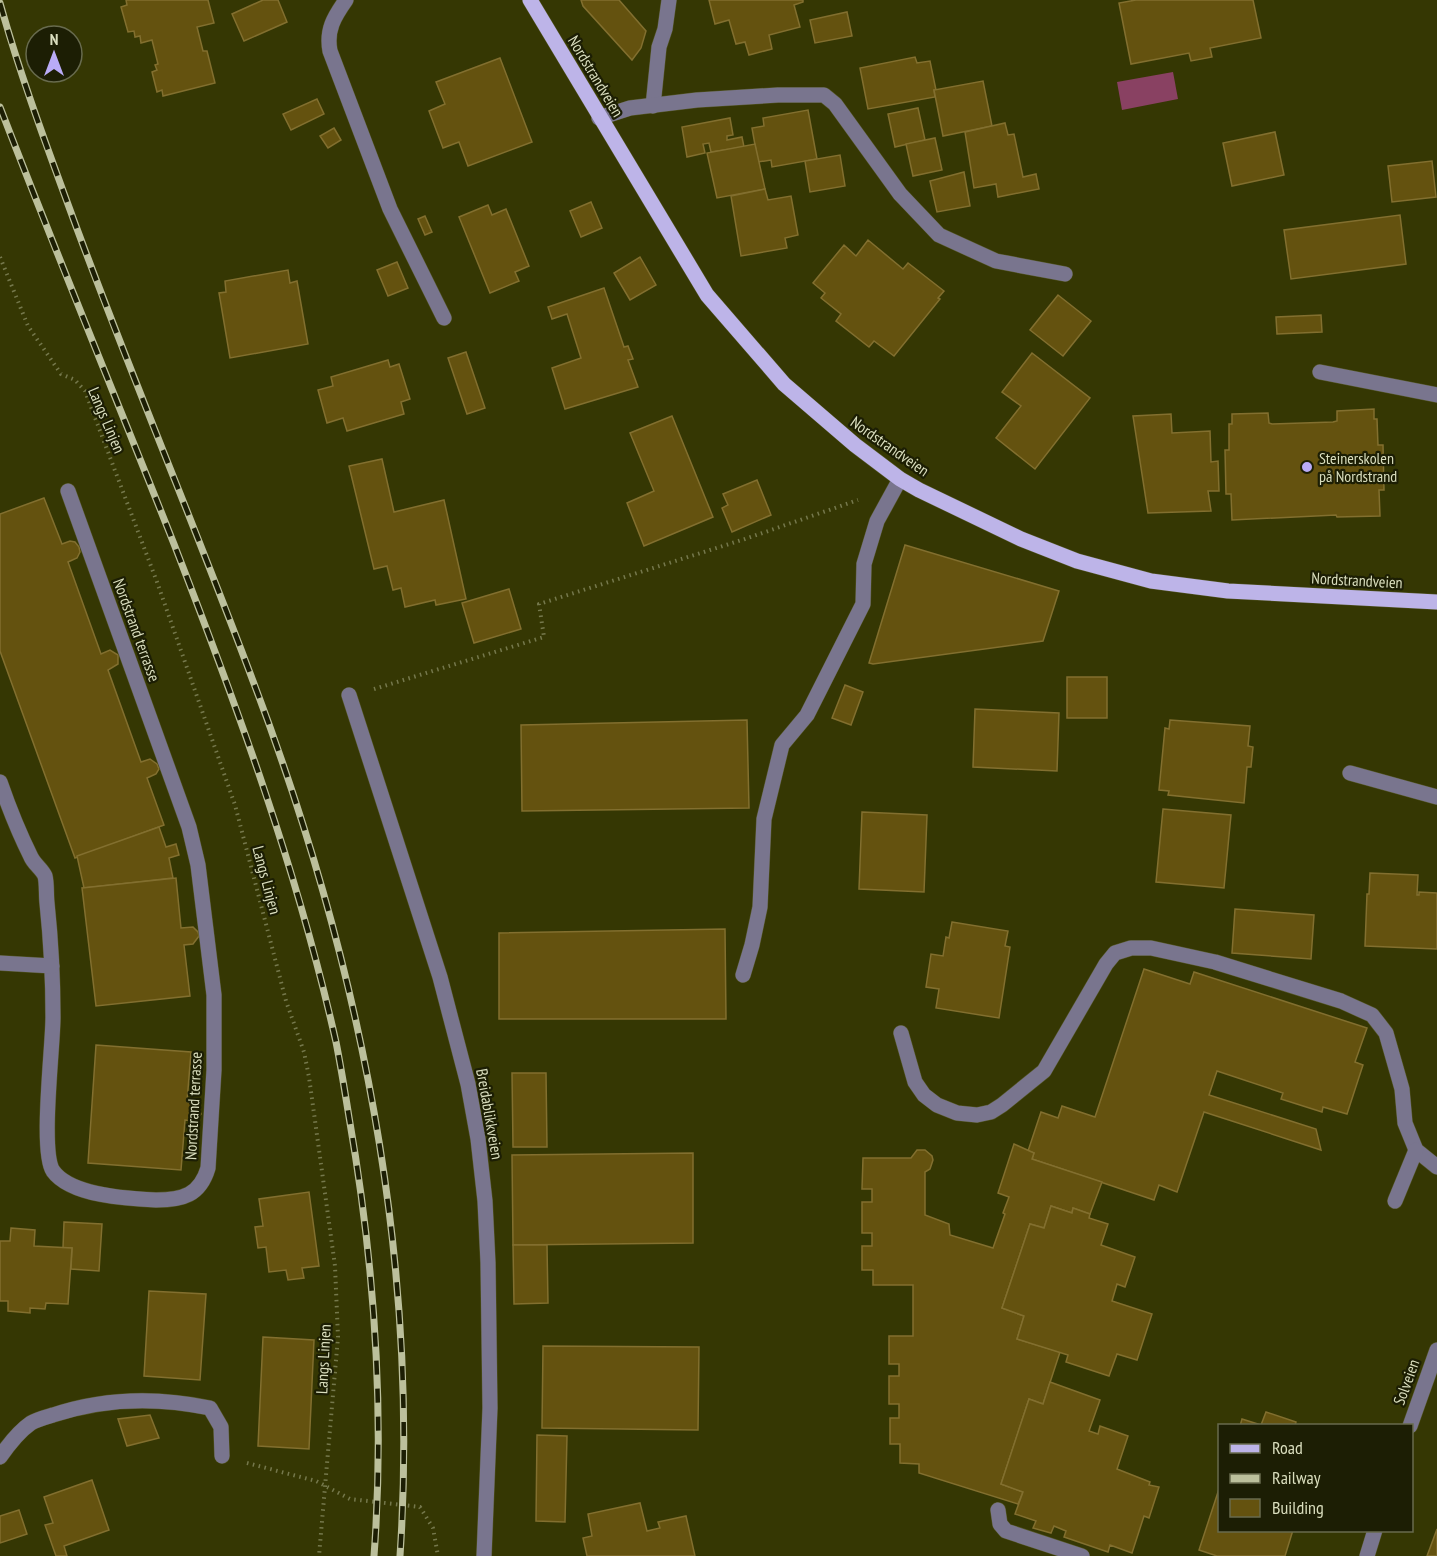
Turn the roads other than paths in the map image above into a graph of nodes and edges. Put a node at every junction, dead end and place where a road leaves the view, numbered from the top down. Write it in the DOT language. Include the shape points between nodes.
graph roads {
  1 [pos="346,0"];
  2 [pos="530,0"];
  3 [pos="669,0"];
  4 [pos="652,106"];
  5 [pos="599,118"];
  6 [pos="1065,274"];
  7 [pos="444,318"];
  8 [pos="1320,372"];
  9 [pos="1437,395"];
  10 [pos="900,479"];
  11 [pos="68,491"];
  12 [pos="1437,602"];
  13 [pos="348,695"];
  14 [pos="1350,773"];
  15 [pos="0,782"];
  16 [pos="1437,797"];
  17 [pos="0,963"];
  18 [pos="52,966"];
  19 [pos="743,975"];
  20 [pos="901,1033"];
  21 [pos="1416,1150"];
  22 [pos="1437,1167"];
  23 [pos="1395,1200"];
  24 [pos="1437,1350"];
  25 [pos="1410,1424"];
  26 [pos="222,1456"];
  27 [pos="0,1457"];
  28 [pos="998,1510"];
  29 [pos="1375,1532"];
  30 [pos="484,1556"];
  31 [pos="1082,1556"];
  32 [pos="1367,1556"];
  1 -- 7 [label="street" via="331,22 330,51 390,209"];
  2 -- 5 [label="main road, Nordstrandveien"];
  3 -- 4 [label="street"];
  4 -- 5 [label="street"];
  4 -- 6 [label="street" via="824,95 835,104 900,194 939,235 996,261"];
  5 -- 10 [label="main road, Nordstrandveien" via="707,295 784,384"];
  8 -- 9 [label="street"];
  10 -- 12 [label="main road, Nordstrandveien" via="1021,539 1077,561 1151,581 1228,591"];
  10 -- 19 [label="street" via="877,521 864,564 863,604 807,714 782,745 765,819 760,907"];
  11 -- 18 [label="street, Nordstrand terrasse" via="185,816 198,865 216,1022 208,1168 205,1180 192,1194 173,1200 100,1194 69,1184 54,1172 48,1159 47,1132"];
  13 -- 30 [label="street, Breidablikkveien" via="440,977 478,1139 488,1263 490,1408"];
  14 -- 16 [label="street"];
  15 -- 18 [label="street, Nordstrand terrasse" via="17,829 34,863 45,875"];
  17 -- 18 [label="street"];
  20 -- 21 [label="street" via="915,1082 924,1095 957,1113 991,1112 1044,1071 1115,953 1151,948 1215,962 1341,1001 1372,1015 1386,1033 1402,1089 1405,1123"];
  21 -- 22 [label="street"];
  21 -- 23 [label="street"];
  24 -- 25 [label="street, Solveien"];
  26 -- 27 [label="street" via="221,1427 210,1408 156,1400 93,1405 33,1422 14,1437"];
  28 -- 31 [label="street" via="1000,1524 1006,1531"];
  29 -- 32 [label="street"];
}
